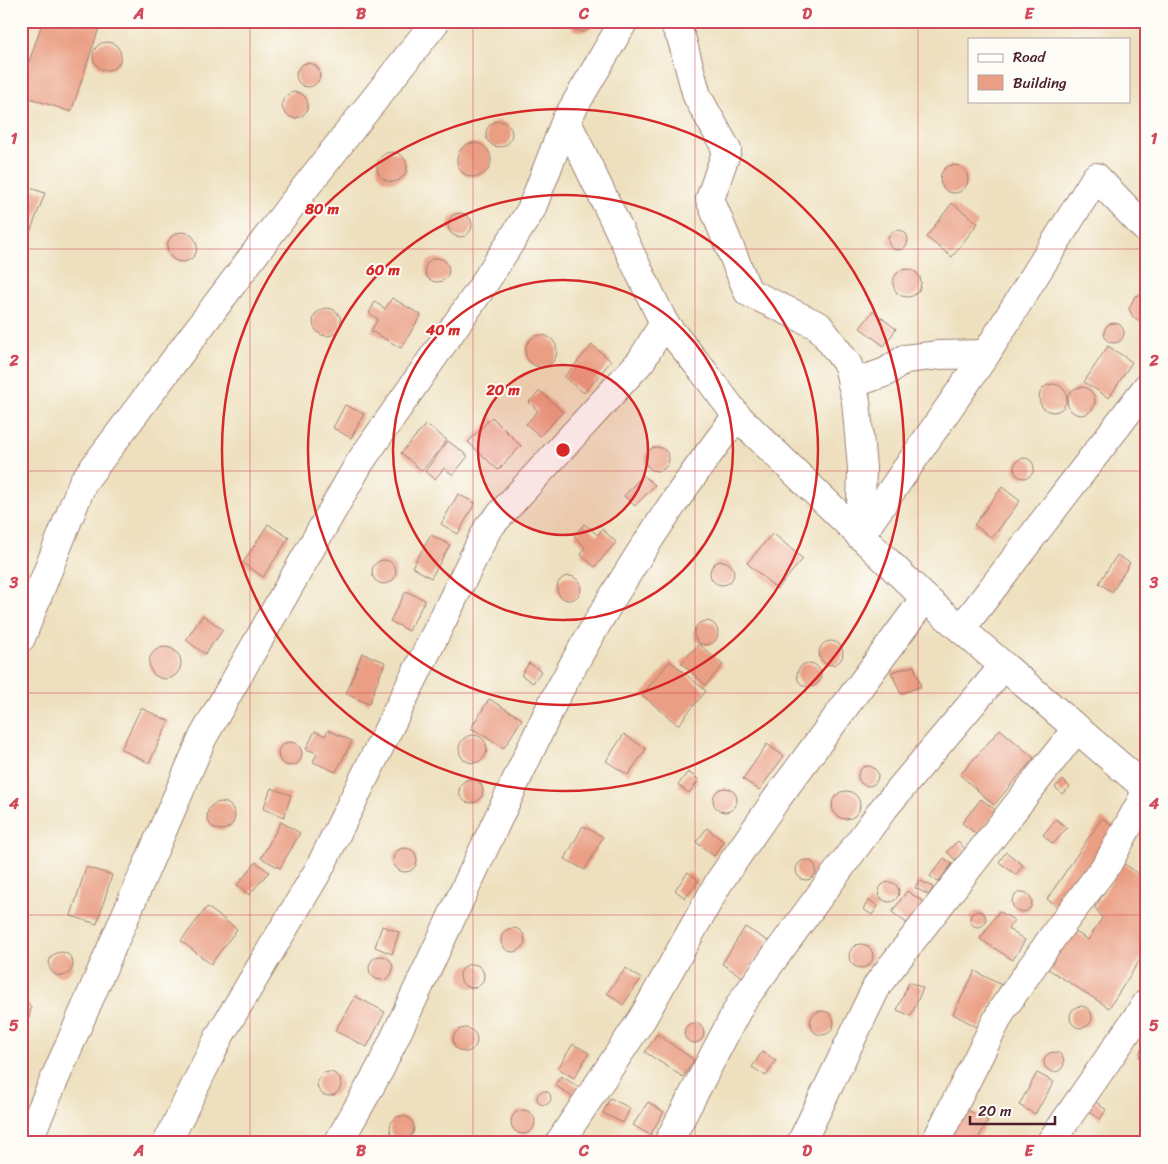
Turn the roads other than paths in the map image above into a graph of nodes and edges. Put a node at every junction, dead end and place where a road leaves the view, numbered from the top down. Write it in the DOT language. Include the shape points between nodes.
graph roads {
  1 [pos="436,21"];
  2 [pos="624,21"];
  3 [pos="673,21"];
  4 [pos="566,120"];
  5 [pos="1147,230"];
  6 [pos="664,323"];
  7 [pos="986,354"];
  8 [pos="852,384"];
  9 [pos="1147,387"];
  10 [pos="736,416"];
  11 [pos="860,536"];
  12 [pos="924,598"];
  13 [pos="961,629"];
  14 [pos="21,638"];
  15 [pos="1003,667"];
  16 [pos="1077,728"];
  17 [pos="1147,790"];
  18 [pos="1147,1003"];
  19 [pos="34,1132"];
  20 [pos="167,1143"];
  21 [pos="338,1143"];
  22 [pos="558,1143"];
  23 [pos="668,1143"];
  24 [pos="801,1143"];
  25 [pos="935,1143"];
  26 [pos="1050,1143"];
  1 -- 14 [label="street" via="290,207 82,482"];
  2 -- 4 [label="street"];
  3 -- 8 [label="street" via="682,40 697,96 727,150 710,199 748,292 819,326 848,364"];
  4 -- 6 [label="street"];
  4 -- 19 [label="street" via="531,210 478,293 360,462 203,737"];
  5 -- 7 [label="street" via="1096,178"];
  6 -- 10 [label="street"];
  6 -- 20 [label="street" via="641,361 488,528 318,871 220,1035"];
  7 -- 8 [label="street" via="905,358 886,372"];
  7 -- 11 [label="street"];
  8 -- 11 [label="street" via="862,468"];
  9 -- 13 [label="street"];
  10 -- 11 [label="street"];
  10 -- 21 [label="street" via="687,480 578,655 380,1069"];
  11 -- 12 [label="street"];
  12 -- 13 [label="street"];
  12 -- 22 [label="street" via="774,801 719,882 642,1019"];
  13 -- 15 [label="street"];
  15 -- 16 [label="street"];
  15 -- 23 [label="street" via="884,808 741,1003"];
  16 -- 17 [label="street"];
  16 -- 24 [label="street" via="878,984"];
  17 -- 25 [label="street" via="1108,863 1002,1010"];
  18 -- 26 [label="street"];
}
